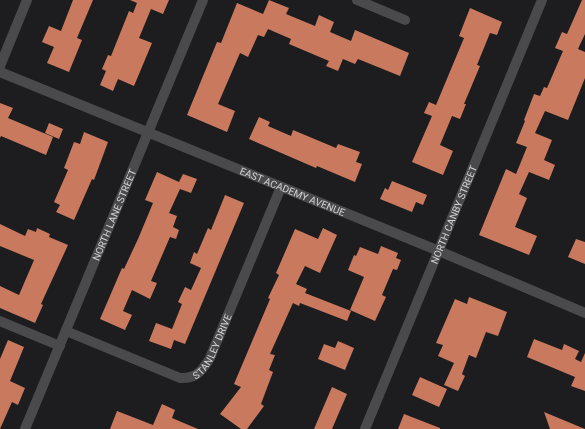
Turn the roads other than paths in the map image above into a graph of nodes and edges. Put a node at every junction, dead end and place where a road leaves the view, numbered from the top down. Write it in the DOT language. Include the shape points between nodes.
graph roads {
  1 [pos="28,0"];
  2 [pos="203,0"];
  3 [pos="357,0"];
  4 [pos="542,0"];
  5 [pos="405,20"];
  6 [pos="0,66"];
  7 [pos="0,72"];
  8 [pos="148,132"];
  9 [pos="282,187"];
  10 [pos="439,251"];
  11 [pos="585,312"];
  12 [pos="0,321"];
  13 [pos="66,331"];
  14 [pos="60,346"];
  15 [pos="25,429"];
  16 [pos="365,429"];
  1 -- 6 [label="street"];
  2 -- 8 [label="street, NORTH LANE STREET"];
  3 -- 5 [label="street"];
  4 -- 10 [label="street, NORTH CANBY STREET"];
  7 -- 8 [label="street, EAST ACADEMY AVENUE"];
  8 -- 9 [label="street, EAST ACADEMY AVENUE"];
  8 -- 13 [label="street, NORTH LANE STREET"];
  9 -- 10 [label="street, EAST ACADEMY AVENUE"];
  9 -- 13 [label="street, STANLEY DRIVE" via="210,358 203,370 195,376 180,378"];
  10 -- 11 [label="street, EAST ACADEMY AVENUE"];
  10 -- 16 [label="street, NORTH CANBY STREET"];
  12 -- 14 [label="street"];
  13 -- 14 [label="street, NORTH LANE STREET"];
  14 -- 15 [label="street, NORTH LANE STREET"];
}
